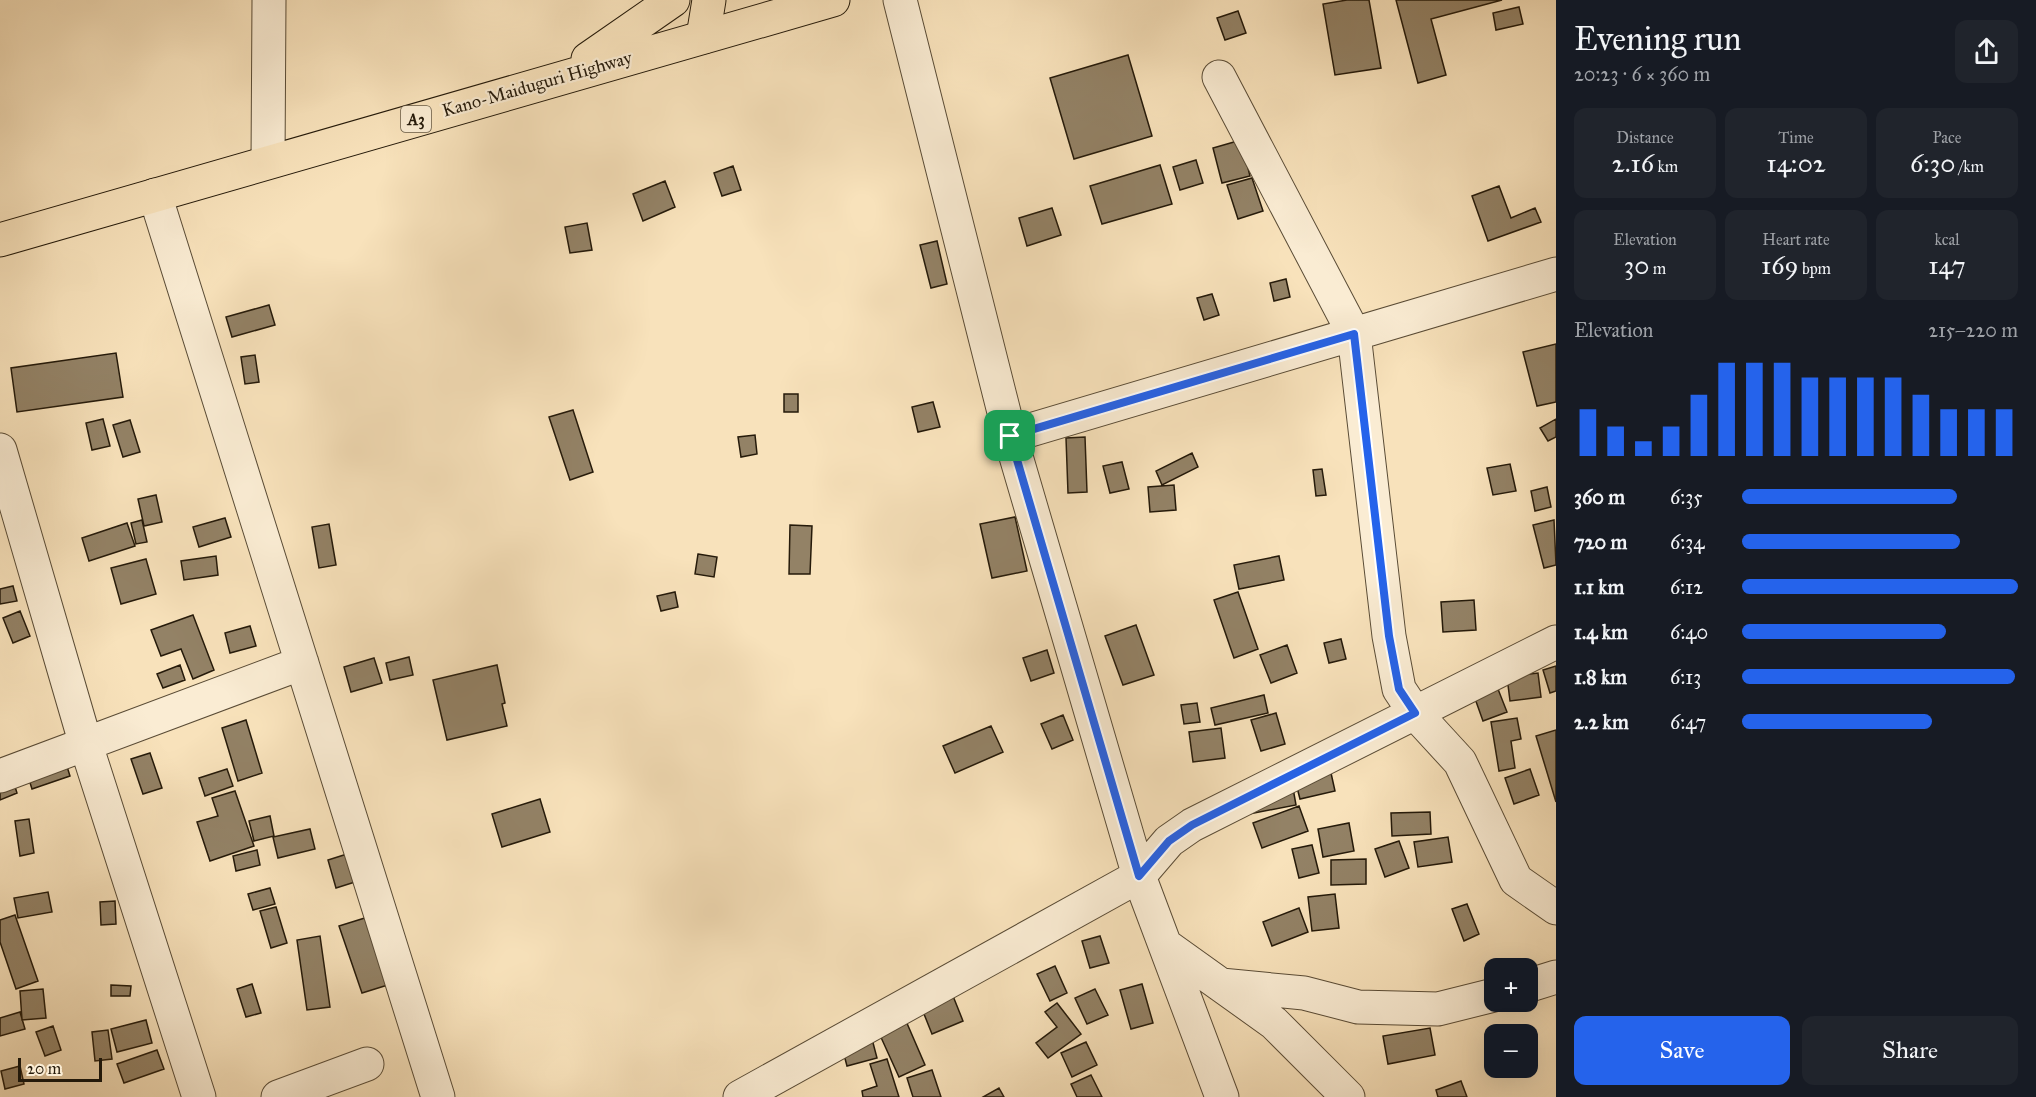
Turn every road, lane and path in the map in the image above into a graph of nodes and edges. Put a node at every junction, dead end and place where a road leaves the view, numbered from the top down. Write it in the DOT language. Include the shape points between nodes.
graph roads {
  1 [pos="269,0"];
  2 [pos="673,0"];
  3 [pos="709,0"];
  4 [pos="900,0"];
  5 [pos="819,1"];
  6 [pos="703,37"];
  7 [pos="562,77"];
  8 [pos="1219,77"];
  9 [pos="268,162"];
  10 [pos="155,195"];
  11 [pos="0,240"];
  12 [pos="1556,274"];
  13 [pos="1354,334"];
  14 [pos="1010,436"];
  15 [pos="0,450"];
  16 [pos="1556,642"];
  17 [pos="302,663"];
  18 [pos="1415,713"];
  19 [pos="86,745"];
  20 [pos="0,776"];
  21 [pos="1139,876"];
  22 [pos="1556,908"];
  23 [pos="1165,945"];
  24 [pos="1556,977"];
  25 [pos="1538,983"];
  26 [pos="1221,985"];
  27 [pos="1484,998"];
  28 [pos="367,1064"];
  29 [pos="779,1088"];
  30 [pos="199,1097"];
  31 [pos="279,1097"];
  32 [pos="438,1097"];
  33 [pos="740,1097"];
  34 [pos="1222,1097"];
  35 [pos="1348,1097"];
  1 -- 9 [label="street"];
  2 -- 7 [label="main road"];
  3 -- 6 [label="main road"];
  4 -- 14 [label="street"];
  5 -- 6 [label="main road, Kano-Maiduguri Highway / A3"];
  6 -- 7 [label="main road, Kano-Maiduguri Highway / A3"];
  7 -- 9 [label="main road, Kano-Maiduguri Highway / A3"];
  8 -- 13 [label="street"];
  9 -- 10 [label="main road, Kano-Maiduguri Highway / A3"];
  10 -- 11 [label="main road, Kano-Maiduguri Highway / A3"];
  10 -- 17 [label="street"];
  12 -- 13 [label="street"];
  13 -- 14 [label="street"];
  13 -- 18 [label="street" via="1389,636 1399,689"];
  14 -- 21 [label="street"];
  15 -- 19 [label="street"];
  16 -- 18 [label="street"];
  17 -- 19 [label="street"];
  17 -- 32 [label="street"];
  18 -- 21 [label="street" via="1192,825 1169,841"];
  18 -- 22 [label="street" via="1460,762 1516,880"];
  19 -- 20 [label="street"];
  19 -- 30 [label="street"];
  21 -- 23 [label="street"];
  21 -- 29 [label="street"];
  23 -- 26 [label="street"];
  23 -- 34 [label="street"];
  24 -- 25 [label="street"];
  26 -- 27 [label="street" via="1304,993 1358,1007 1438,1009"];
  26 -- 35 [label="street" via="1274,1023"];
  28 -- 31 [label="street"];
  29 -- 33 [label="street"];
}
